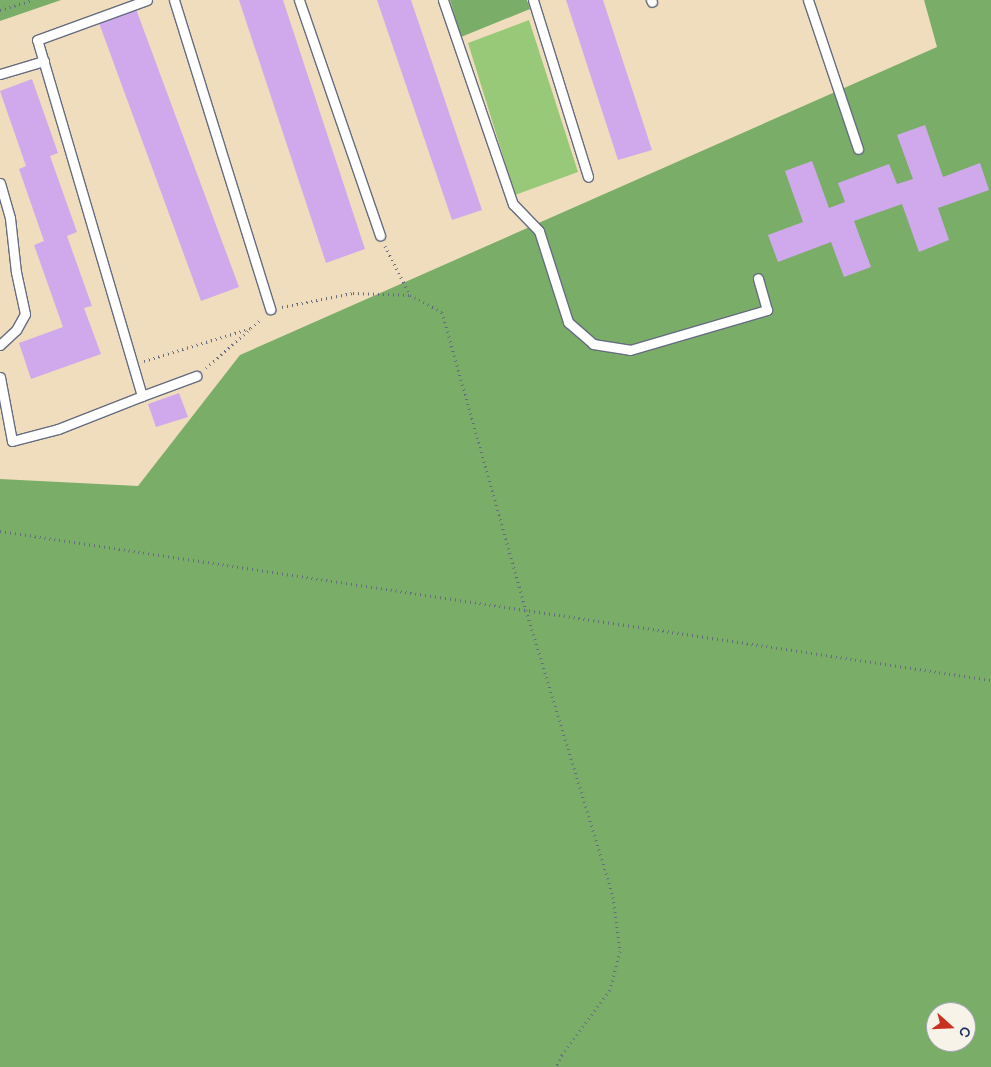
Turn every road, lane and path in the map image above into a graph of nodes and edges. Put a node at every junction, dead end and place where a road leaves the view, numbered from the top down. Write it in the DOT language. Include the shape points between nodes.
graph roads {
  1 [pos="32,0"];
  2 [pos="147,0"];
  3 [pos="174,0"];
  4 [pos="298,0"];
  5 [pos="443,0"];
  6 [pos="533,0"];
  7 [pos="808,0"];
  8 [pos="0,10"];
  9 [pos="44,61"];
  10 [pos="0,74"];
  11 [pos="858,149"];
  12 [pos="588,177"];
  13 [pos="0,183"];
  14 [pos="380,235"];
  15 [pos="758,278"];
  16 [pos="410,295"];
  17 [pos="270,309"];
  18 [pos="254,328"];
  19 [pos="0,345"];
  20 [pos="133,364"];
  21 [pos="196,376"];
  22 [pos="0,377"];
  23 [pos="142,396"];
  24 [pos="0,531"];
  25 [pos="526,610"];
  26 [pos="991,680"];
  27 [pos="556,1067"];
  1 -- 8 [label="path"];
  2 -- 9 [label="lane" via="37,40"];
  3 -- 17 [label="lane"];
  4 -- 14 [label="lane"];
  5 -- 15 [label="lane" via="513,204 539,232 568,322 593,344 630,350 767,310"];
  6 -- 12 [label="lane"];
  7 -- 11 [label="lane"];
  9 -- 10 [label="lane"];
  9 -- 20 [label="lane"];
  13 -- 19 [label="lane" via="10,218 16,272 26,314 16,330"];
  14 -- 16 [label="path"];
  16 -- 17 [label="path" via="353,293"];
  16 -- 25 [label="path" via="442,312"];
  17 -- 18 [label="path"];
  18 -- 20 [label="path"];
  18 -- 21 [label="path"];
  20 -- 23 [label="lane"];
  21 -- 23 [label="lane"];
  22 -- 23 [label="lane" via="12,441 58,429"];
  24 -- 25 [label="path"];
  25 -- 26 [label="path"];
  25 -- 27 [label="path" via="612,897 620,951 610,990"];
}
